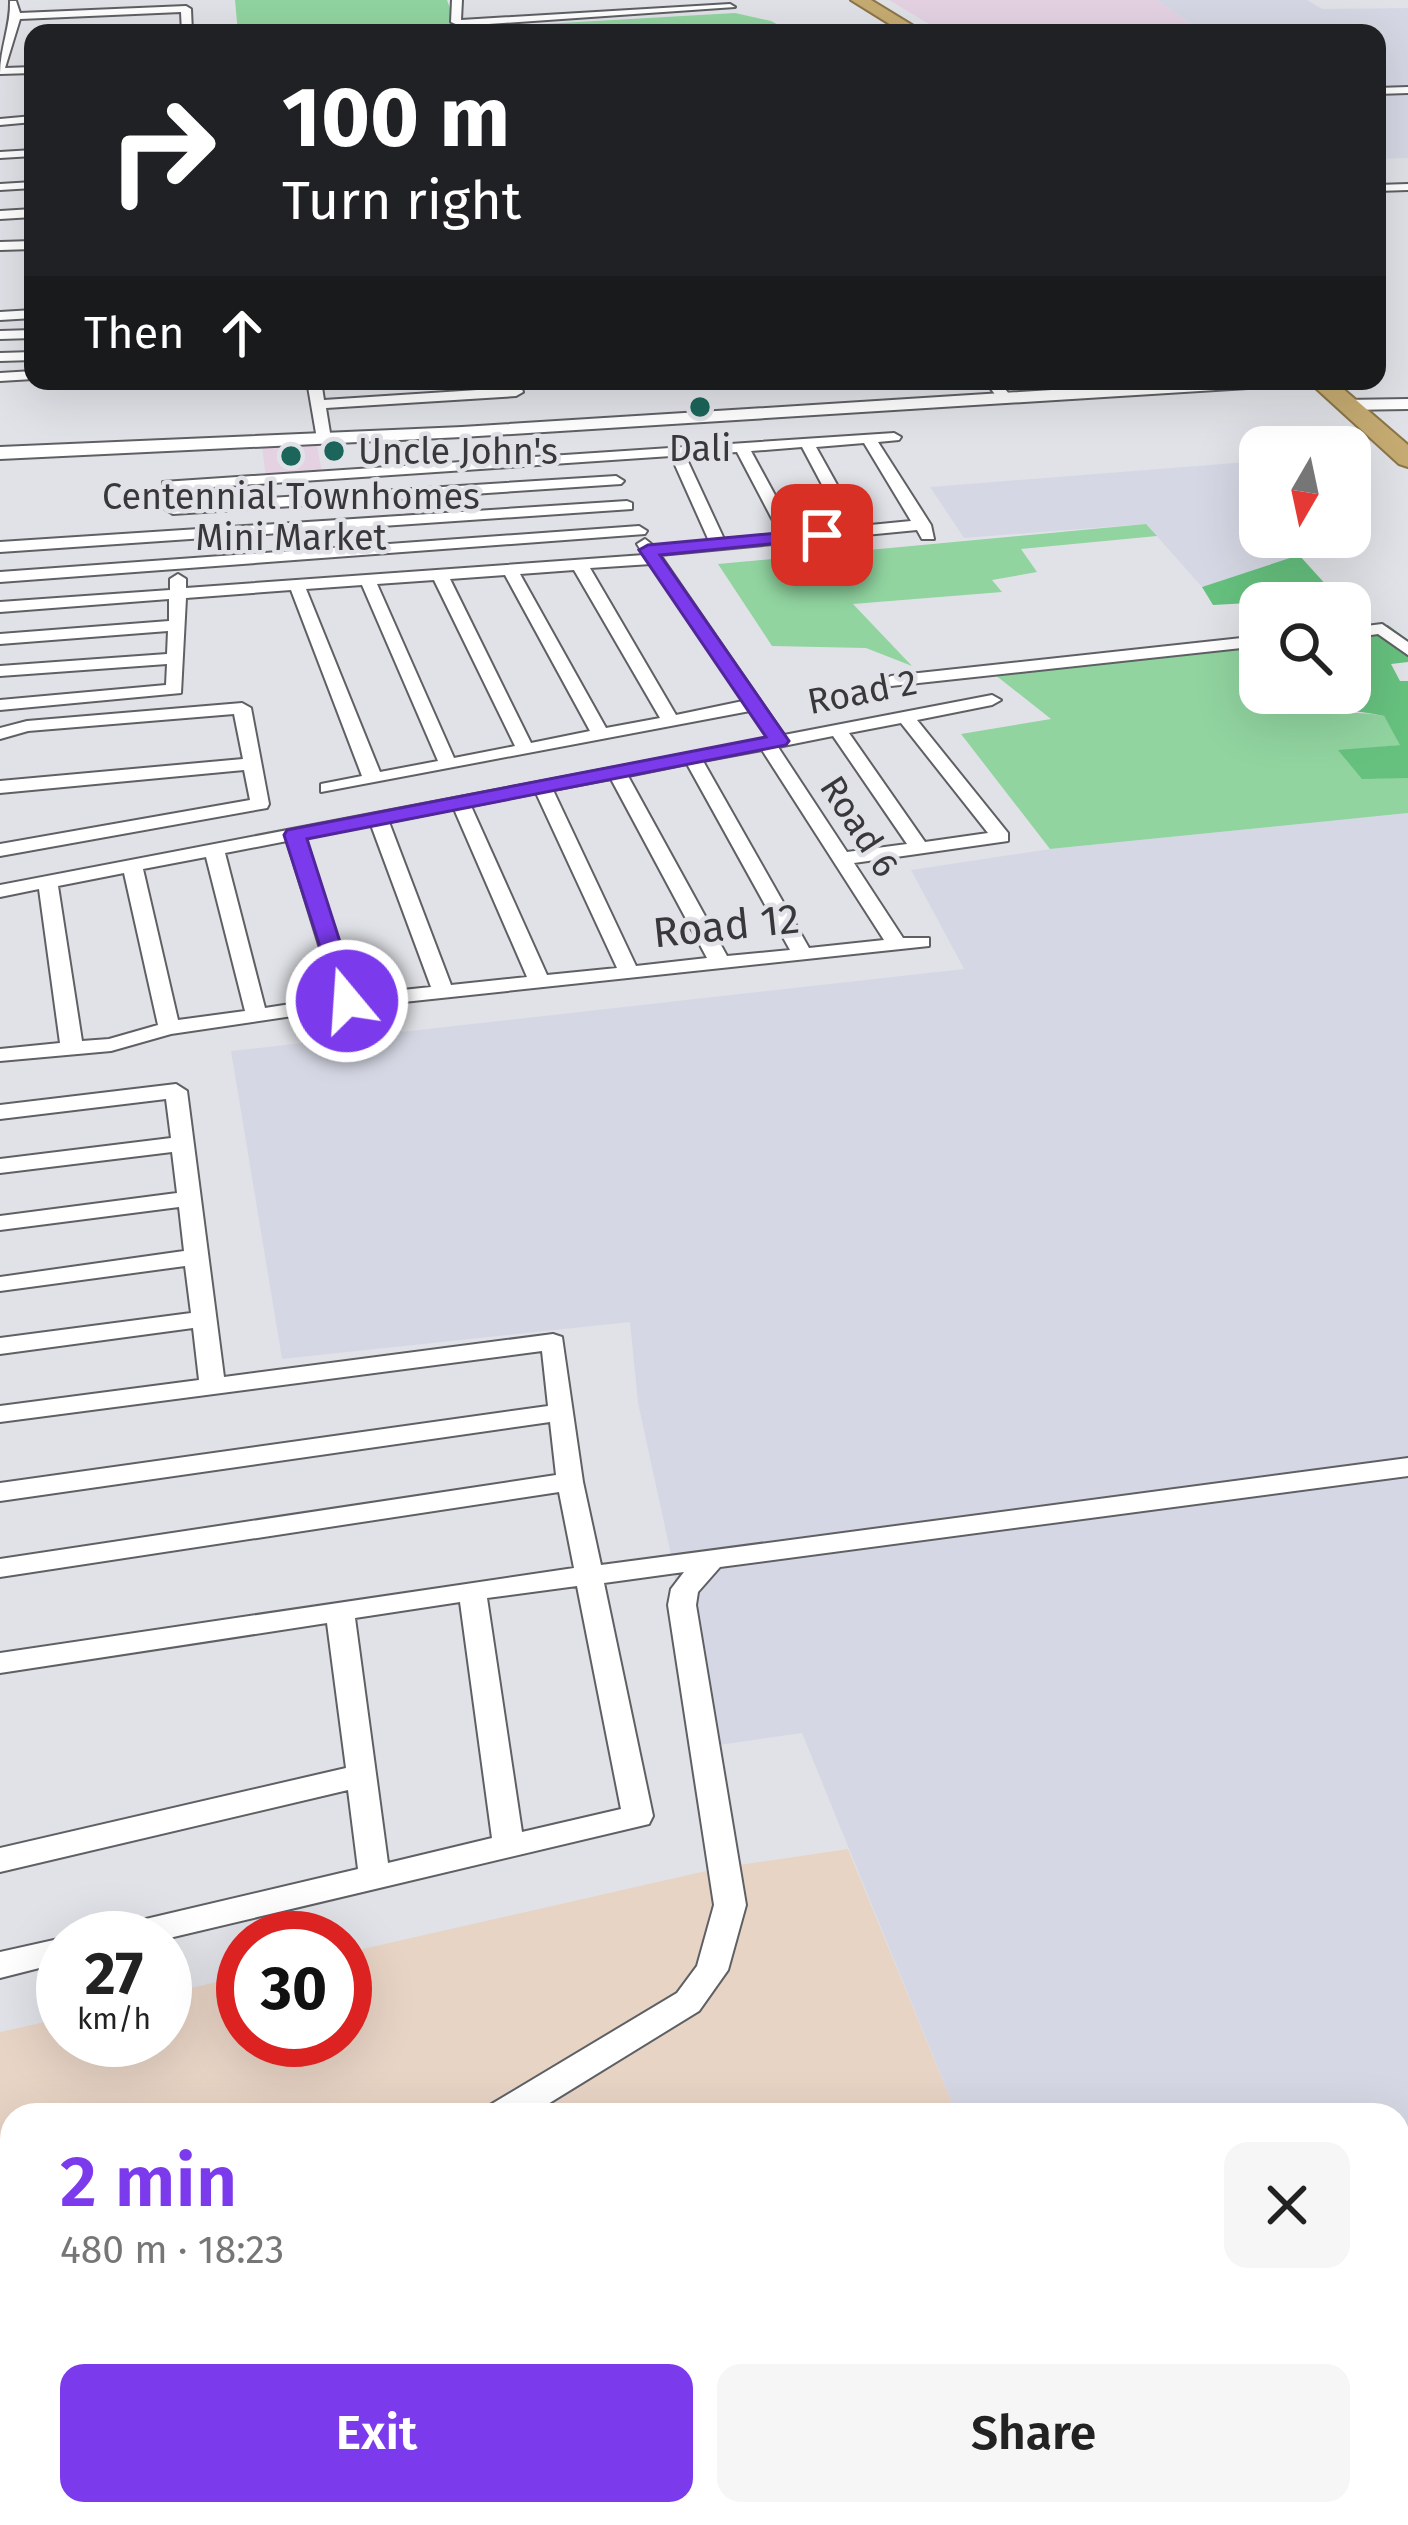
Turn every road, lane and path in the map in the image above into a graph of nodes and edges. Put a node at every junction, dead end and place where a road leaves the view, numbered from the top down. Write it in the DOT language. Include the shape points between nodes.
graph roads {
  1 [pos="27,0"];
  2 [pos="646,0"];
  3 [pos="720,0"];
  4 [pos="859,0"];
  5 [pos="0,1"];
  6 [pos="13,1"];
  7 [pos="163,5"];
  8 [pos="456,5"];
  9 [pos="16,16"];
  10 [pos="187,24"];
  11 [pos="900,24"];
  12 [pos="10,29"];
  13 [pos="24,29"];
  14 [pos="7,56"];
  15 [pos="317,390"];
  16 [pos="515,390"];
  17 [pos="999,390"];
  18 [pos="1134,390"];
  19 [pos="1329,390"];
  20 [pos="1005,398"];
  21 [pos="321,404"];
  22 [pos="1408,404"];
  23 [pos="1345,405"];
  24 [pos="587,424"];
  25 [pos="894,437"];
  26 [pos="324,439"];
  27 [pos="869,439"];
  28 [pos="807,443"];
  29 [pos="742,448"];
  30 [pos="676,452"];
  31 [pos="0,453"];
  32 [pos="605,457"];
  33 [pos="1408,459"];
  34 [pos="616,481"];
  35 [pos="627,506"];
  36 [pos="173,509"];
  37 [pos="639,531"];
  38 [pos="855,532"];
  39 [pos="175,535"];
  40 [pos="790,538"];
  41 [pos="718,544"];
  42 [pos="0,547"];
  43 [pos="650,555"];
  44 [pos="579,564"];
  45 [pos="176,565"];
  46 [pos="510,570"];
  47 [pos="440,575"];
  48 [pos="0,578"];
  49 [pos="368,580"];
  50 [pos="297,586"];
  51 [pos="179,594"];
  52 [pos="0,607"];
  53 [pos="179,626"];
  54 [pos="1371,630"];
  55 [pos="0,639"];
  56 [pos="1239,643"];
  57 [pos="1408,650"];
  58 [pos="177,658"];
  59 [pos="0,671"];
  60 [pos="890,681"];
  61 [pos="0,705"];
  62 [pos="752,705"];
  63 [pos="906,716"];
  64 [pos="671,721"];
  65 [pos="1004,721"];
  66 [pos="838,730"];
  67 [pos="0,734"];
  68 [pos="600,734"];
  69 [pos="770,736"];
  70 [pos="525,748"];
  71 [pos="693,759"];
  72 [pos="253,764"];
  73 [pos="448,764"];
  74 [pos="618,774"];
  75 [pos="373,779"];
  76 [pos="0,787"];
  77 [pos="328,788"];
  78 [pos="543,790"];
  79 [pos="461,805"];
  80 [pos="379,820"];
  81 [pos="295,835"];
  82 [pos="214,849"];
  83 [pos="920,849"];
  84 [pos="0,850"];
  85 [pos="842,859"];
  86 [pos="132,866"];
  87 [pos="49,882"];
  88 [pos="0,892"];
  89 [pos="922,942"];
  90 [pos="897,945"];
  91 [pos="804,956"];
  92 [pos="721,965"];
  93 [pos="630,974"];
  94 [pos="538,978"];
  95 [pos="443,991"];
  96 [pos="347,1001"];
  97 [pos="256,1013"];
  98 [pos="169,1028"];
  99 [pos="72,1048"];
  100 [pos="0,1055"];
  101 [pos="0,1112"];
  102 [pos="180,1144"];
  103 [pos="0,1166"];
  104 [pos="186,1199"];
  105 [pos="0,1223"];
  106 [pos="196,1257"];
  107 [pos="0,1284"];
  108 [pos="201,1319"];
  109 [pos="0,1346"];
  110 [pos="212,1384"];
  111 [pos="560,1412"];
  112 [pos="0,1414"];
  113 [pos="1408,1467"];
  114 [pos="570,1482"];
  115 [pos="0,1492"];
  116 [pos="711,1560"];
  117 [pos="0,1568"];
  118 [pos="591,1575"];
  119 [pos="472,1591"];
  120 [pos="340,1612"];
  121 [pos="0,1663"];
  122 [pos="360,1776"];
  123 [pos="509,1847"];
  124 [pos="0,1860"];
  125 [pos="376,1878"];
  126 [pos="192,1920"];
  127 [pos="36,1956"];
  128 [pos="0,1965"];
  129 [pos="522,2103"];
  1 -- 6 [label="street"];
  2 -- 8 [label="street"];
  3 -- 8 [label="street" via="730,7 469,23 456,22"];
  4 -- 11 [label="highway"];
  5 -- 6 [label="street"];
  6 -- 9 [label="street"];
  7 -- 9 [label="street"];
  7 -- 10 [label="street" via="186,9"];
  9 -- 12 [label="street"];
  12 -- 13 [label="street"];
  12 -- 14 [label="street"];
  15 -- 21 [label="street"];
  16 -- 21 [label="street"];
  17 -- 20 [label="street"];
  18 -- 20 [label="street"];
  19 -- 23 [label="highway"];
  20 -- 24 [label="street"];
  21 -- 26 [label="street"];
  22 -- 23 [label="street"];
  23 -- 33 [label="highway"];
  24 -- 26 [label="street"];
  24 -- 32 [label="street, Road 6"];
  25 -- 27 [label="street"];
  26 -- 31 [label="street"];
  27 -- 28 [label="street"];
  27 -- 38 [label="street" via="926,531"];
  28 -- 29 [label="street"];
  28 -- 38 [label="street"];
  29 -- 30 [label="street"];
  29 -- 40 [label="street"];
  30 -- 32 [label="street"];
  30 -- 41 [label="street"];
  32 -- 34 [label="street, Road 6"];
  32 -- 36 [label="street" via="166,479"];
  34 -- 35 [label="street, Road 6"];
  34 -- 36 [label="street"];
  35 -- 37 [label="street, Road 6"];
  35 -- 39 [label="street"];
  36 -- 39 [label="street"];
  37 -- 43 [label="street, Road 6"];
  37 -- 45 [label="street"];
  38 -- 40 [label="street"];
  39 -- 42 [label="street"];
  39 -- 45 [label="street"];
  40 -- 41 [label="street"];
  41 -- 43 [label="street"];
  43 -- 44 [label="street"];
  43 -- 62 [label="street, Road 6"];
  44 -- 46 [label="street"];
  44 -- 64 [label="street"];
  45 -- 48 [label="street"];
  45 -- 51 [label="street"];
  46 -- 47 [label="street"];
  46 -- 68 [label="street"];
  47 -- 49 [label="street"];
  47 -- 70 [label="street"];
  49 -- 50 [label="street"];
  49 -- 73 [label="street"];
  50 -- 51 [label="street"];
  50 -- 75 [label="street"];
  51 -- 52 [label="street"];
  51 -- 53 [label="street"];
  53 -- 55 [label="street"];
  53 -- 58 [label="street"];
  54 -- 57 [label="street" via="1382,629"];
  56 -- 60 [label="street"];
  58 -- 59 [label="street"];
  58 -- 61 [label="street" via="175,689"];
  62 -- 64 [label="street"];
  62 -- 69 [label="street, Road 6"];
  63 -- 65 [label="street, Road 2" via="987,701"];
  63 -- 66 [label="street, Road 2"];
  63 -- 83 [label="street" via="1001,837"];
  64 -- 68 [label="street"];
  66 -- 69 [label="street, Road 2"];
  66 -- 83 [label="street"];
  67 -- 72 [label="street" via="242,708"];
  68 -- 70 [label="street"];
  69 -- 71 [label="street, Road 2"];
  69 -- 85 [label="street, Road 6"];
  70 -- 73 [label="street"];
  71 -- 74 [label="street, Road 2"];
  71 -- 91 [label="street"];
  72 -- 76 [label="street"];
  72 -- 84 [label="street" via="260,804"];
  73 -- 75 [label="street"];
  74 -- 78 [label="street, Road 2"];
  74 -- 92 [label="street"];
  75 -- 77 [label="street"];
  78 -- 79 [label="street, Road 2"];
  78 -- 93 [label="street"];
  79 -- 80 [label="street, Road 2"];
  79 -- 94 [label="street"];
  80 -- 81 [label="street, Road 2"];
  80 -- 95 [label="street"];
  81 -- 82 [label="street, Road 2"];
  81 -- 96 [label="street"];
  82 -- 86 [label="street, Road 2"];
  82 -- 97 [label="street"];
  83 -- 85 [label="street"];
  85 -- 90 [label="street, Road 6"];
  86 -- 87 [label="street, Road 2"];
  86 -- 98 [label="street"];
  87 -- 88 [label="street, Road 2"];
  87 -- 99 [label="street"];
  89 -- 90 [label="street, Road 12"];
  90 -- 91 [label="street, Road 12"];
  91 -- 92 [label="street, Road 12"];
  92 -- 93 [label="street, Road 12"];
  93 -- 94 [label="street, Road 12"];
  94 -- 95 [label="street, Road 12"];
  95 -- 96 [label="street, Road 12"];
  96 -- 97 [label="street, Road 12"];
  97 -- 98 [label="street, Road 12"];
  98 -- 99 [label="street, Road 12"];
  99 -- 100 [label="street, Road 12"];
  101 -- 102 [label="street" via="176,1091"];
  102 -- 103 [label="street"];
  102 -- 104 [label="street"];
  104 -- 105 [label="street"];
  104 -- 106 [label="street"];
  106 -- 107 [label="street"];
  106 -- 108 [label="street"];
  108 -- 109 [label="street"];
  108 -- 110 [label="street"];
  110 -- 111 [label="street" via="553,1342"];
  110 -- 112 [label="street"];
  111 -- 114 [label="street"];
  111 -- 115 [label="street"];
  113 -- 116 [label="street"];
  114 -- 117 [label="street"];
  114 -- 118 [label="street"];
  116 -- 118 [label="street"];
  116 -- 129 [label="street" via="685,1589 682,1605 729,1879 725,1934 688,2002"];
  118 -- 119 [label="street"];
  118 -- 123 [label="street" via="638,1816"];
  119 -- 120 [label="street"];
  119 -- 123 [label="street"];
  120 -- 121 [label="street"];
  120 -- 122 [label="street"];
  122 -- 124 [label="street"];
  122 -- 125 [label="street"];
  123 -- 125 [label="street"];
  125 -- 126 [label="street"];
  127 -- 128 [label="street"];
}
